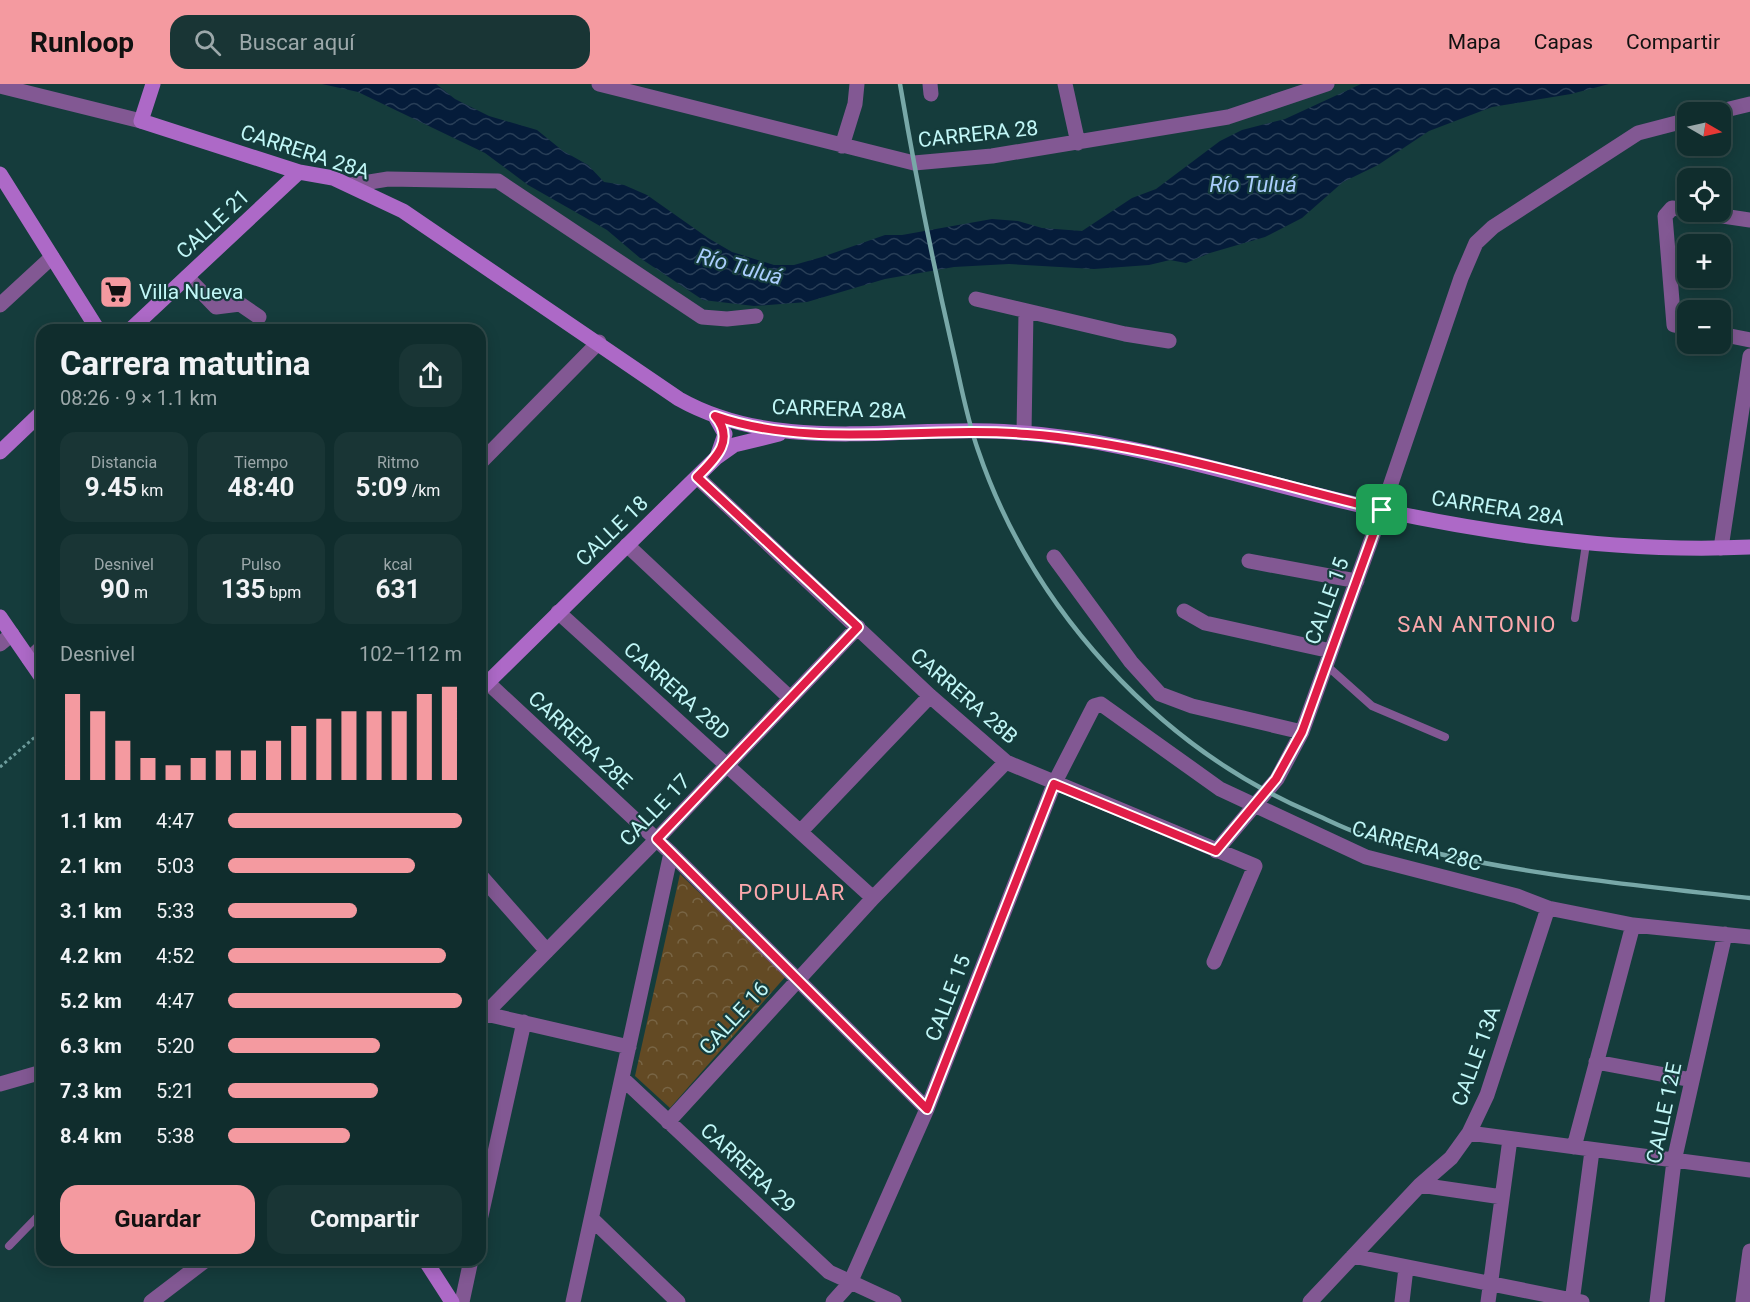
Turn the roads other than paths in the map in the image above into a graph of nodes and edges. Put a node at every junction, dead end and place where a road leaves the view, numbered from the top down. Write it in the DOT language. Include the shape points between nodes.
graph roads {
  1 [pos="153,84"];
  2 [pos="857,84"];
  3 [pos="1065,84"];
  4 [pos="1327,84"];
  5 [pos="605,85"];
  6 [pos="0,86"];
  7 [pos="1750,104"];
  8 [pos="1731,109"];
  9 [pos="141,121"];
  10 [pos="1677,123"];
  11 [pos="1078,143"];
  12 [pos="842,146"];
  13 [pos="299,172"];
  14 [pos="0,174"];
  15 [pos="351,185"];
  16 [pos="1677,209"];
  17 [pos="1731,217"];
  18 [pos="1750,220"];
  19 [pos="52,257"];
  20 [pos="187,277"];
  21 [pos="975,299"];
  22 [pos="1677,300"];
  23 [pos="0,306"];
  24 [pos="1026,311"];
  25 [pos="756,316"];
  26 [pos="259,317"];
  27 [pos="94,324"];
  28 [pos="136,324"];
  29 [pos="1731,336"];
  30 [pos="1750,340"];
  31 [pos="1169,341"];
  32 [pos="599,342"];
  33 [pos="1750,356"];
  34 [pos="715,416"];
  35 [pos="36,418"];
  36 [pos="791,432"];
  37 [pos="1024,433"];
  38 [pos="0,452"];
  39 [pos="486,457"];
  40 [pos="717,457"];
  41 [pos="697,477"];
  42 [pos="1382,510"];
  43 [pos="1586,544"];
  44 [pos="627,545"];
  45 [pos="1750,547"];
  46 [pos="1721,548"];
  47 [pos="1054,557"];
  48 [pos="1249,561"];
  49 [pos="1356,581"];
  50 [pos="1184,610"];
  51 [pos="558,612"];
  52 [pos="0,617"];
  53 [pos="1575,618"];
  54 [pos="858,627"];
  55 [pos="12,634"];
  56 [pos="0,644"];
  57 [pos="36,653"];
  58 [pos="1329,658"];
  59 [pos="29,659"];
  60 [pos="36,669"];
  61 [pos="486,684"];
  62 [pos="486,688"];
  63 [pos="930,696"];
  64 [pos="790,698"];
  65 [pos="1094,706"];
  66 [pos="1302,732"];
  67 [pos="1445,737"];
  68 [pos="1006,762"];
  69 [pos="728,765"];
  70 [pos="1054,784"];
  71 [pos="1256,806"];
  72 [pos="801,831"];
  73 [pos="657,839"];
  74 [pos="1216,851"];
  75 [pos="672,853"];
  76 [pos="486,882"];
  77 [pos="873,898"];
  78 [pos="1548,908"];
  79 [pos="1633,925"];
  80 [pos="1725,934"];
  81 [pos="1750,937"];
  82 [pos="547,951"];
  83 [pos="1214,962"];
  84 [pos="798,980"];
  85 [pos="486,1013"];
  86 [pos="486,1016"];
  87 [pos="524,1022"];
  88 [pos="629,1047"];
  89 [pos="1596,1062"];
  90 [pos="36,1074"];
  91 [pos="622,1078"];
  92 [pos="1692,1080"];
  93 [pos="0,1084"];
  94 [pos="927,1109"];
  95 [pos="668,1122"];
  96 [pos="1469,1133"];
  97 [pos="1510,1139"];
  98 [pos="1574,1148"];
  99 [pos="1592,1151"];
  100 [pos="1674,1161"];
  101 [pos="1749,1166"];
  102 [pos="1420,1185"];
  103 [pos="486,1193"];
  104 [pos="1502,1197"];
  105 [pos="36,1218"];
  106 [pos="592,1219"];
  107 [pos="9,1246"];
  108 [pos="1750,1251"];
  109 [pos="1353,1256"];
  110 [pos="200,1266"];
  111 [pos="428,1266"];
  112 [pos="470,1266"];
  113 [pos="1406,1268"];
  114 [pos="850,1283"];
  115 [pos="1325,1285"];
  116 [pos="1490,1285"];
  117 [pos="167,1297"];
  118 [pos="446,1300"];
  119 [pos="1575,1301"];
  120 [pos="151,1302"];
  121 [pos="462,1302"];
  122 [pos="573,1302"];
  123 [pos="678,1302"];
  124 [pos="833,1302"];
  125 [pos="869,1302"];
  126 [pos="894,1302"];
  127 [pos="1310,1302"];
  128 [pos="1322,1302"];
  129 [pos="1402,1302"];
  130 [pos="1488,1302"];
  131 [pos="1657,1302"];
  132 [pos="1743,1302"];
  1 -- 9 [label="street"];
  2 -- 12 [label="street"];
  3 -- 11 [label="street"];
  4 -- 11 [label="street, CARRERA 28" via="1228,117"];
  5 -- 12 [label="street, CARRERA 28"];
  6 -- 9 [label="street, CARRERA 28A"];
  7 -- 8 [label="street"];
  9 -- 13 [label="street, CARRERA 28A"];
  10 -- 42 [label="street, CALLE 15" via="1638,133 1493,227 1476,243"];
  11 -- 12 [label="street, CARRERA 28" via="914,163"];
  13 -- 15 [label="street, CARRERA 28A"];
  13 -- 20 [label="street, CALLE 21"];
  14 -- 19 [label="street"];
  15 -- 25 [label="street" via="388,179 498,181 702,317"];
  15 -- 32 [label="street, CARRERA 28A" via="403,211"];
  16 -- 22 [label="street" via="1668,210 1665,216"];
  17 -- 18 [label="street"];
  19 -- 23 [label="street"];
  19 -- 27 [label="street"];
  20 -- 26 [label="street" via="216,307 240,304"];
  20 -- 28 [label="street, CALLE 21"];
  21 -- 24 [label="street"];
  24 -- 31 [label="street"];
  24 -- 37 [label="street"];
  29 -- 30 [label="street"];
  32 -- 34 [label="street, CARRERA 28A" via="679,399"];
  32 -- 39 [label="street"];
  33 -- 46 [label="street"];
  34 -- 36 [label="street, CARRERA 28A"];
  34 -- 40 [label="street" via="725,434"];
  35 -- 38 [label="street"];
  36 -- 37 [label="street, CARRERA 28A"];
  36 -- 40 [label="street, CALLE 18" via="750,439"];
  37 -- 42 [label="street, CARRERA 28A" via="1114,446"];
  40 -- 41 [label="street, CALLE 18"];
  41 -- 44 [label="street, CALLE 18"];
  41 -- 54 [label="street, CARRERA 28B"];
  42 -- 43 [label="street, CARRERA 28A"];
  42 -- 49 [label="street, CALLE 15"];
  43 -- 46 [label="street, CARRERA 28A"];
  43 -- 53 [label="lane"];
  44 -- 51 [label="street, CALLE 18"];
  44 -- 64 [label="street"];
  45 -- 46 [label="street, CARRERA 28A"];
  47 -- 66 [label="street" via="1131,662 1160,694 1192,706"];
  48 -- 49 [label="street"];
  49 -- 58 [label="street, CALLE 15"];
  50 -- 58 [label="street" via="1205,623"];
  51 -- 61 [label="street, CALLE 18"];
  51 -- 69 [label="street, CARRERA 28D"];
  52 -- 55 [label="street"];
  54 -- 63 [label="street, CARRERA 28B"];
  54 -- 64 [label="street, CALLE 17"];
  55 -- 56 [label="street"];
  55 -- 59 [label="street"];
  57 -- 59 [label="street"];
  58 -- 66 [label="street, CALLE 15"];
  58 -- 67 [label="lane" via="1372,706"];
  59 -- 60 [label="street"];
  62 -- 73 [label="street, CARRERA 28E"];
  63 -- 68 [label="street, CARRERA 28B"];
  63 -- 72 [label="street"];
  64 -- 69 [label="street, CALLE 17"];
  65 -- 70 [label="street, CALLE 15"];
  65 -- 71 [label="street, CARRERA 28C" via="1101,704 1221,789"];
  66 -- 71 [label="street, CALLE 15"];
  68 -- 70 [label="street, CARRERA 28B"];
  68 -- 77 [label="street, CALLE 16"];
  69 -- 72 [label="street, CARRERA 28D"];
  69 -- 73 [label="street, CALLE 17"];
  70 -- 74 [label="street, CARRERA 28B"];
  70 -- 94 [label="street, CALLE 15"];
  71 -- 74 [label="street, CALLE 15"];
  71 -- 78 [label="street, CARRERA 28C" via="1366,857 1517,896"];
  72 -- 77 [label="street, CARRERA 28D"];
  73 -- 75 [label="street, CARRERA 28E"];
  73 -- 82 [label="street, CALLE 17"];
  74 -- 83 [label="street, CARRERA 28B" via="1255,866"];
  75 -- 84 [label="street, CARRERA 28E"];
  75 -- 88 [label="street"];
  76 -- 82 [label="street"];
  77 -- 84 [label="street, CALLE 16"];
  78 -- 79 [label="street"];
  78 -- 96 [label="street, CALLE 13A" via="1487,1095"];
  79 -- 80 [label="street"];
  79 -- 89 [label="street"];
  80 -- 81 [label="street"];
  80 -- 92 [label="street, CALLE 12E"];
  82 -- 85 [label="street, CALLE 17"];
  84 -- 94 [label="street, CARRERA 28E"];
  84 -- 95 [label="street, CALLE 16"];
  86 -- 87 [label="street"];
  87 -- 88 [label="street"];
  87 -- 103 [label="street"];
  88 -- 91 [label="street"];
  89 -- 92 [label="street"];
  89 -- 98 [label="street"];
  90 -- 93 [label="street"];
  91 -- 95 [label="street, CARRERA 29"];
  91 -- 106 [label="street"];
  92 -- 100 [label="street, CALLE 12E"];
  94 -- 114 [label="street, CALLE 15"];
  95 -- 114 [label="street, CARRERA 29" via="829,1272"];
  96 -- 97 [label="street"];
  96 -- 102 [label="street, CALLE 13A" via="1451,1158"];
  97 -- 98 [label="street"];
  97 -- 104 [label="street"];
  98 -- 99 [label="street"];
  99 -- 100 [label="street"];
  99 -- 119 [label="street"];
  100 -- 101 [label="street"];
  100 -- 131 [label="street, CALLE 12E"];
  102 -- 104 [label="street"];
  102 -- 109 [label="street, CALLE 13A"];
  104 -- 116 [label="street"];
  105 -- 107 [label="lane"];
  106 -- 122 [label="street"];
  106 -- 123 [label="street"];
  108 -- 132 [label="street"];
  109 -- 113 [label="street"];
  109 -- 115 [label="street, CALLE 13A"];
  110 -- 117 [label="street"];
  111 -- 118 [label="street"];
  112 -- 121 [label="street"];
  113 -- 116 [label="street"];
  113 -- 129 [label="street"];
  114 -- 124 [label="street, CALLE 15"];
  114 -- 125 [label="street, CARRERA 29"];
  114 -- 126 [label="street, CARRERA 29"];
  115 -- 127 [label="street, CALLE 13A"];
  115 -- 128 [label="street"];
  116 -- 119 [label="street"];
  116 -- 130 [label="street"];
  117 -- 120 [label="street"];
}
